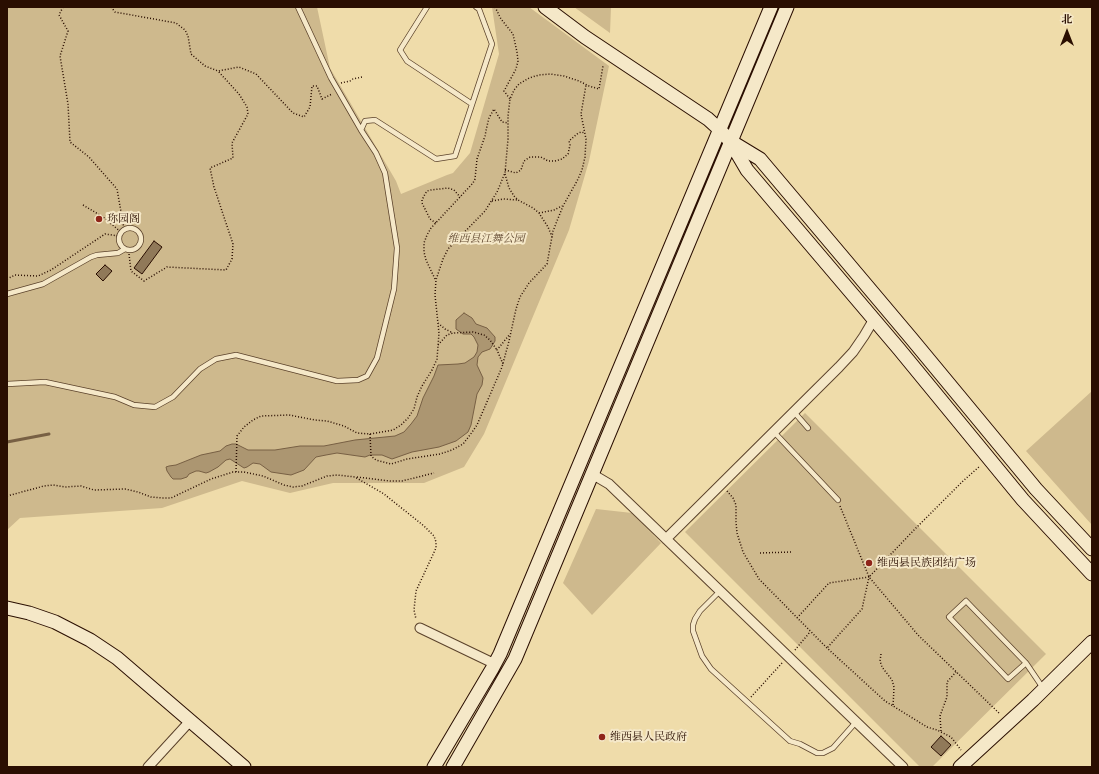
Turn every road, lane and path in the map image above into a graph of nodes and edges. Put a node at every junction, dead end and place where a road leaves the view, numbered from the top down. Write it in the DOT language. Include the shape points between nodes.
graph roads {
  1 [pos="63,7"];
  2 [pos="111,7"];
  3 [pos="298,7"];
  4 [pos="427,7"];
  5 [pos="476,7"];
  6 [pos="495,7"];
  7 [pos="545,7"];
  8 [pos="771,7"];
  9 [pos="787,7"];
  10 [pos="603,66"];
  11 [pos="218,71"];
  12 [pos="362,77"];
  13 [pos="335,84"];
  14 [pos="586,85"];
  15 [pos="340,91"];
  16 [pos="510,99"];
  17 [pos="472,104"];
  18 [pos="508,123"];
  19 [pos="719,129"];
  20 [pos="361,130"];
  21 [pos="585,133"];
  22 [pos="730,141"];
  23 [pos="505,170"];
  24 [pos="505,173"];
  25 [pos="460,197"];
  26 [pos="518,200"];
  27 [pos="492,201"];
  28 [pos="83,205"];
  29 [pos="563,206"];
  30 [pos="539,213"];
  31 [pos="436,223"];
  32 [pos="121,232"];
  33 [pos="552,237"];
  34 [pos="127,250"];
  35 [pos="7,279"];
  36 [pos="436,280"];
  37 [pos="7,294"];
  38 [pos="874,319"];
  39 [pos="438,322"];
  40 [pos="453,333"];
  41 [pos="511,334"];
  42 [pos="438,345"];
  43 [pos="496,350"];
  44 [pos="503,364"];
  45 [pos="7,384"];
  46 [pos="794,412"];
  47 [pos="808,428"];
  48 [pos="774,432"];
  49 [pos="370,434"];
  50 [pos="989,458"];
  51 [pos="236,472"];
  52 [pos="434,473"];
  53 [pos="592,474"];
  54 [pos="355,477"];
  55 [pos="720,485"];
  56 [pos="7,496"];
  57 [pos="838,500"];
  58 [pos="666,539"];
  59 [pos="1092,549"];
  60 [pos="791,552"];
  61 [pos="760,553"];
  62 [pos="1092,574"];
  63 [pos="869,577"];
  64 [pos="720,591"];
  65 [pos="7,608"];
  66 [pos="797,618"];
  67 [pos="420,628"];
  68 [pos="810,632"];
  69 [pos="1092,642"];
  70 [pos="800,644"];
  71 [pos="827,648"];
  72 [pos="881,654"];
  73 [pos="788,657"];
  74 [pos="1026,663"];
  75 [pos="495,664"];
  76 [pos="956,672"];
  77 [pos="1044,689"];
  78 [pos="747,701"];
  79 [pos="893,707"];
  80 [pos="191,720"];
  81 [pos="856,722"];
  82 [pos="1009,722"];
  83 [pos="941,732"];
  84 [pos="965,763"];
  85 [pos="148,767"];
  86 [pos="244,767"];
  87 [pos="434,767"];
  88 [pos="453,767"];
  89 [pos="903,767"];
  1 -- 32 [label="path" via="59,14 68,31 60,56 68,104 70,142 89,157 117,189"];
  2 -- 11 [label="path" via="115,12 176,23 188,36 191,54 205,66"];
  3 -- 13 [label="lane"];
  4 -- 17 [label="lane" via="400,50 407,61"];
  5 -- 17 [label="lane" via="492,44"];
  6 -- 16 [label="path" via="512,34 517,52 516,70 504,91"];
  7 -- 19 [label="main road"];
  8 -- 19 [label="main road"];
  9 -- 22 [label="main road"];
  10 -- 14 [label="path" via="599,89"];
  11 -- 15 [label="path" via="239,67 256,74 293,113 304,117 310,107 312,86 317,86 322,99"];
  11 -- 34 [label="path" via="239,94 248,114 232,143 233,158 210,168 233,244 232,259 226,270 167,267 144,280 131,271"];
  12 -- 13 [label="path"];
  13 -- 15 [label="lane"];
  14 -- 16 [label="path" via="564,76 539,75 520,84"];
  14 -- 21 [label="path" via="581,114"];
  15 -- 20 [label="lane"];
  16 -- 18 [label="path"];
  17 -- 20 [label="lane" via="455,156 436,159 375,120 365,121"];
  18 -- 23 [label="path"];
  18 -- 25 [label="path" via="502,122 494,110 477,159 475,179"];
  19 -- 22 [label="main road"];
  19 -- 75 [label="main road"];
  20 -- 45 [label="lane" via="385,173 397,248 394,289 377,358 367,376 358,380 337,381 236,355 216,358 200,369 173,397 155,407 134,405 115,397 45,382"];
  21 -- 23 [label="path" via="577,134 569,141 568,154 562,159 548,161 540,157 530,157 516,173"];
  21 -- 29 [label="path" via="582,170"];
  22 -- 38 [label="main road" via="747,170"];
  22 -- 53 [label="main road"];
  22 -- 59 [label="main road" via="760,159 1036,489"];
  23 -- 24 [label="path"];
  24 -- 26 [label="path" via="509,188"];
  24 -- 27 [label="path"];
  25 -- 31 [label="path"];
  25 -- 31 [label="path" via="448,188 427,191 422,203 430,219"];
  26 -- 27 [label="path"];
  26 -- 30 [label="path"];
  27 -- 36 [label="path" via="448,249"];
  28 -- 32 [label="path"];
  29 -- 30 [label="path"];
  29 -- 33 [label="path"];
  30 -- 33 [label="path"];
  31 -- 36 [label="path" via="424,243 426,260"];
  32 -- 34 [label="lane" via="119,244"];
  32 -- 34 [label="lane" via="127,228 135,229 142,238 139,246"];
  32 -- 35 [label="path" via="105,234 38,276 15,275"];
  33 -- 41 [label="path" via="547,264 520,297"];
  34 -- 37 [label="lane" via="91,257 43,284"];
  36 -- 39 [label="path" via="435,304"];
  38 -- 46 [label="street" via="852,352"];
  38 -- 50 [label="main road"];
  39 -- 40 [label="path"];
  39 -- 42 [label="path"];
  40 -- 42 [label="path" via="447,335"];
  40 -- 43 [label="path" via="480,334 490,340"];
  41 -- 43 [label="path"];
  41 -- 44 [label="path"];
  42 -- 49 [label="path" via="432,370 408,418 393,430"];
  43 -- 44 [label="path"];
  44 -- 49 [label="path" via="477,425 463,444 452,450 391,464 370,456"];
  46 -- 47 [label="lane"];
  46 -- 48 [label="street"];
  48 -- 55 [label="street"];
  48 -- 57 [label="lane"];
  49 -- 51 [label="path" via="357,433 328,421 289,416 260,416 244,427 237,436"];
  50 -- 62 [label="main road" via="1023,500"];
  50 -- 63 [label="path"];
  51 -- 54 [label="path" via="263,476 293,487 327,476"];
  51 -- 56 [label="path" via="225,474 171,498 151,497 125,489 94,490 81,486 52,485"];
  52 -- 54 [label="path" via="402,481"];
  53 -- 58 [label="street" via="609,484"];
  53 -- 88 [label="main road" via="515,659"];
  54 -- 67 [label="path" via="384,494 434,536 436,548 416,591 414,610"];
  55 -- 58 [label="street"];
  55 -- 66 [label="path" via="733,498 736,505 737,533 743,552 759,579"];
  57 -- 63 [label="path"];
  58 -- 64 [label="street"];
  60 -- 61 [label="path"];
  63 -- 66 [label="path" via="829,583"];
  63 -- 71 [label="path" via="862,609"];
  63 -- 76 [label="path" via="918,635"];
  64 -- 73 [label="street"];
  64 -- 78 [label="lane" via="700,611 695,619 693,631 702,656 711,669"];
  65 -- 80 [label="main road" via="55,622 90,640 117,658"];
  66 -- 68 [label="path"];
  67 -- 75 [label="street"];
  68 -- 70 [label="path"];
  68 -- 71 [label="path"];
  69 -- 77 [label="main road"];
  71 -- 79 [label="path"];
  72 -- 79 [label="path" via="882,667 894,687"];
  73 -- 78 [label="path"];
  73 -- 81 [label="street"];
  74 -- 74 [label="lane" via="1008,679 949,617 966,601"];
  74 -- 77 [label="lane"];
  75 -- 87 [label="main road"];
  76 -- 82 [label="path"];
  76 -- 83 [label="path" via="947,682 947,697 940,716"];
  77 -- 82 [label="main road"];
  78 -- 81 [label="lane" via="790,741 817,753 833,748"];
  79 -- 83 [label="path" via="927,727"];
  80 -- 85 [label="street"];
  80 -- 86 [label="main road"];
  81 -- 89 [label="street"];
  82 -- 84 [label="main road"];
  83 -- 84 [label="path" via="952,737 961,750"];
}
